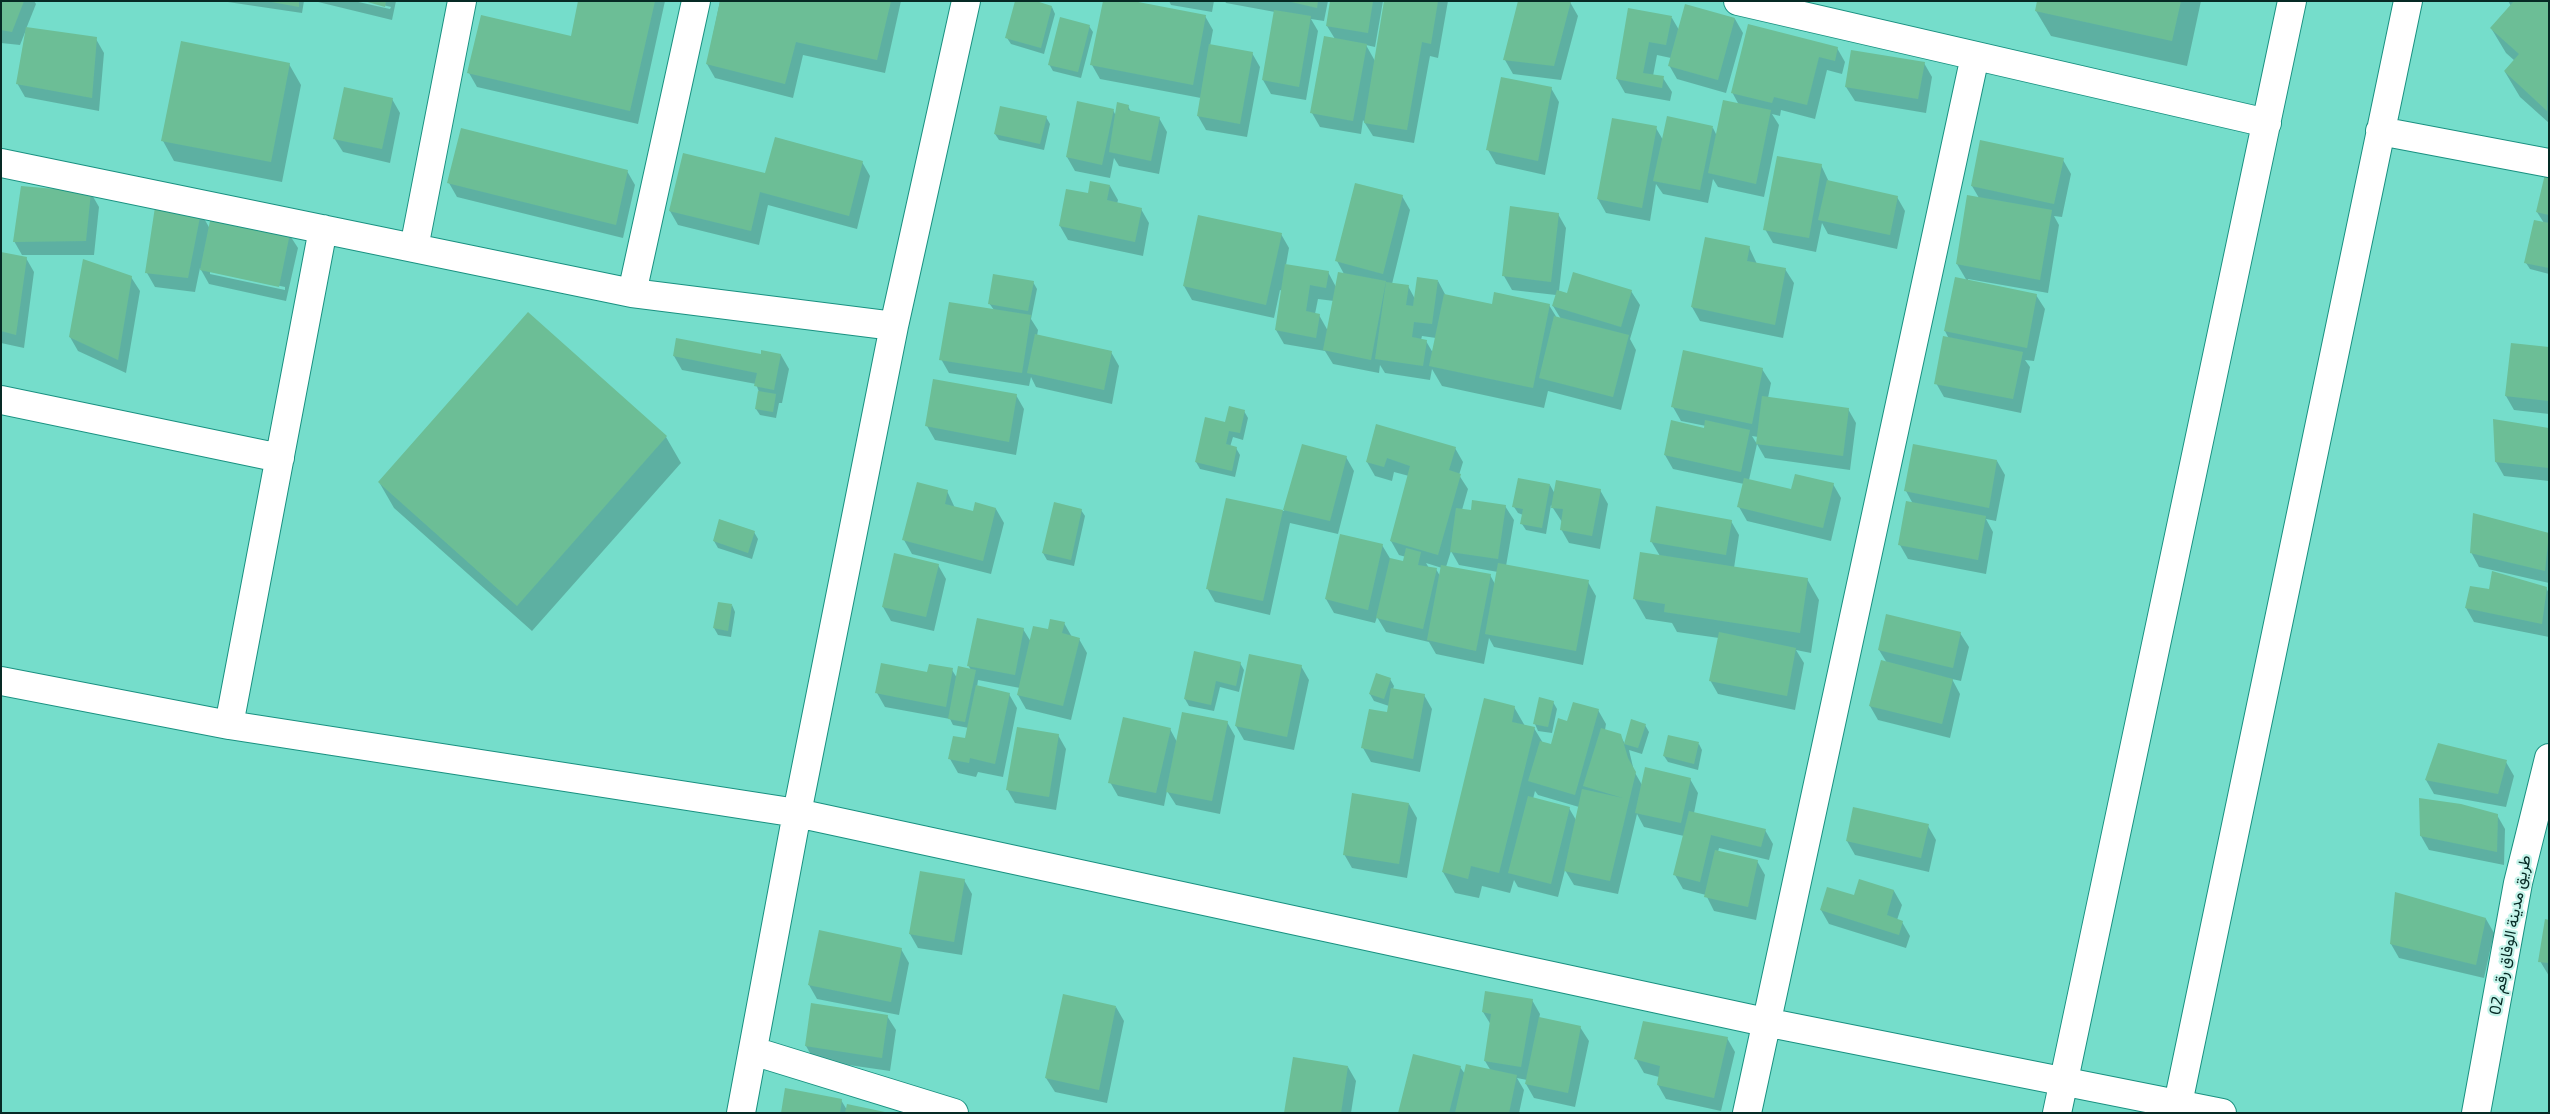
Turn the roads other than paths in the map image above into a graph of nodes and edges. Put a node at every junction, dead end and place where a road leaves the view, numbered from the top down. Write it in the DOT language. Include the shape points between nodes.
graph roads {
  1 [pos="462,1"];
  2 [pos="696,1"];
  3 [pos="966,1"];
  4 [pos="1738,1"];
  5 [pos="2292,1"];
  6 [pos="2408,1"];
  7 [pos="1975,56"];
  8 [pos="2267,123"];
  9 [pos="2380,131"];
  10 [pos="1,163"];
  11 [pos="2549,163"];
  12 [pos="323,229"];
  13 [pos="414,248"];
  14 [pos="632,293"];
  15 [pos="894,326"];
  16 [pos="1,400"];
  17 [pos="280,458"];
  18 [pos="1,681"];
  19 [pos="229,725"];
  20 [pos="2549,758"];
  21 [pos="797,813"];
  22 [pos="1765,1022"];
  23 [pos="753,1051"];
  24 [pos="2064,1082"];
  25 [pos="2177,1108"];
  26 [pos="741,1113"];
  27 [pos="954,1113"];
  28 [pos="1746,1113"];
  29 [pos="2057,1113"];
  30 [pos="2222,1113"];
  31 [pos="2476,1113"];
  1 -- 13 [label="street"];
  2 -- 14 [label="street"];
  3 -- 15 [label="street"];
  4 -- 7 [label="street"];
  5 -- 8 [label="street"];
  6 -- 9 [label="street"];
  7 -- 8 [label="street"];
  7 -- 22 [label="street"];
  8 -- 24 [label="street"];
  9 -- 11 [label="street"];
  9 -- 25 [label="street"];
  10 -- 12 [label="street"];
  12 -- 13 [label="street"];
  12 -- 17 [label="street"];
  13 -- 14 [label="street"];
  14 -- 15 [label="street"];
  15 -- 21 [label="street"];
  16 -- 17 [label="street"];
  17 -- 19 [label="street"];
  18 -- 19 [label="street"];
  19 -- 21 [label="street"];
  20 -- 31 [label="street, طريق مدينة الوفاق رقم 02" via="2518,883"];
  21 -- 22 [label="street"];
  21 -- 23 [label="street"];
  22 -- 24 [label="street"];
  22 -- 28 [label="street"];
  23 -- 26 [label="street"];
  23 -- 27 [label="street"];
  24 -- 25 [label="street"];
  24 -- 29 [label="street"];
  25 -- 30 [label="street"];
}
